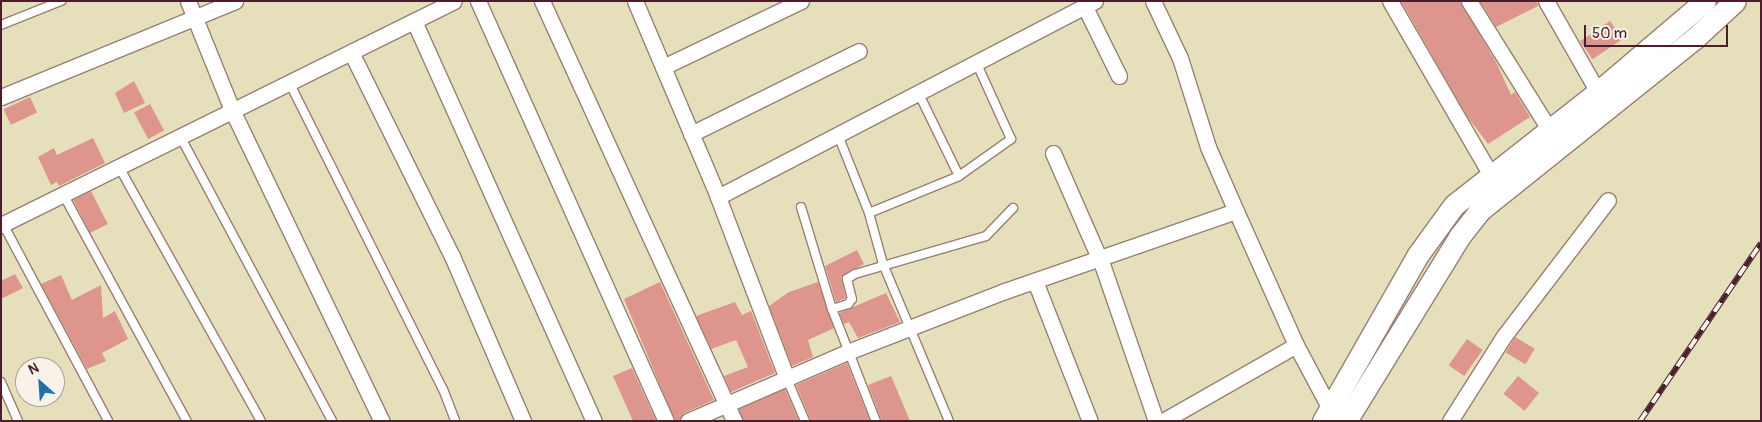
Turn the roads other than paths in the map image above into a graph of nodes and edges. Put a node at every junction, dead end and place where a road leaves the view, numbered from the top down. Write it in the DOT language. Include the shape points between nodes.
graph roads {
  1 [pos="61,1"];
  2 [pos="188,1"];
  3 [pos="235,1"];
  4 [pos="454,1"];
  5 [pos="478,1"];
  6 [pos="542,1"];
  7 [pos="635,1"];
  8 [pos="801,1"];
  9 [pos="1153,1"];
  10 [pos="1390,1"];
  11 [pos="1468,1"];
  12 [pos="1546,1"];
  13 [pos="1705,1"];
  14 [pos="1735,1"];
  15 [pos="1090,4"];
  16 [pos="195,19"];
  17 [pos="414,21"];
  18 [pos="1,25"];
  19 [pos="859,51"];
  20 [pos="351,52"];
  21 [pos="976,62"];
  22 [pos="663,67"];
  23 [pos="1119,76"];
  24 [pos="289,82"];
  25 [pos="918,92"];
  26 [pos="1,97"];
  27 [pos="1602,99"];
  28 [pos="232,110"];
  29 [pos="1549,129"];
  30 [pos="691,134"];
  31 [pos="838,135"];
  32 [pos="180,136"];
  33 [pos="1053,153"];
  34 [pos="118,167"];
  35 [pos="958,176"];
  36 [pos="1496,183"];
  37 [pos="63,194"];
  38 [pos="718,197"];
  39 [pos="1608,200"];
  40 [pos="801,207"];
  41 [pos="1013,208"];
  42 [pos="1236,211"];
  43 [pos="869,213"];
  44 [pos="2,225"];
  45 [pos="1098,260"];
  46 [pos="883,264"];
  47 [pos="1036,281"];
  48 [pos="832,309"];
  49 [pos="909,328"];
  50 [pos="1296,345"];
  51 [pos="850,351"];
  52 [pos="787,379"];
  53 [pos="1,382"];
  54 [pos="727,404"];
  55 [pos="1333,417"];
  56 [pos="18,421"];
  57 [pos="108,421"];
  58 [pos="187,421"];
  59 [pos="261,421"];
  60 [pos="332,421"];
  61 [pos="382,421"];
  62 [pos="455,421"];
  63 [pos="523,421"];
  64 [pos="594,421"];
  65 [pos="666,421"];
  66 [pos="688,421"];
  67 [pos="734,421"];
  68 [pos="805,421"];
  69 [pos="876,421"];
  70 [pos="949,421"];
  71 [pos="1090,421"];
  72 [pos="1156,421"];
  73 [pos="1163,421"];
  74 [pos="1450,421"];
  1 -- 18 [label="lane"];
  2 -- 16 [label="street"];
  3 -- 16 [label="street"];
  4 -- 17 [label="street"];
  5 -- 65 [label="street"];
  6 -- 54 [label="street"];
  7 -- 22 [label="street"];
  8 -- 22 [label="street"];
  9 -- 42 [label="street" via="1180,58 1208,147"];
  10 -- 36 [label="street"];
  11 -- 29 [label="street"];
  12 -- 27 [label="street"];
  13 -- 27 [label="street"];
  14 -- 27 [label="street" via="1695,38"];
  15 -- 21 [label="street"];
  15 -- 23 [label="street"];
  16 -- 26 [label="street"];
  16 -- 28 [label="street"];
  17 -- 20 [label="street"];
  17 -- 64 [label="street"];
  19 -- 30 [label="street"];
  20 -- 24 [label="street"];
  20 -- 63 [label="street" via="452,256"];
  21 -- 25 [label="street"];
  21 -- 35 [label="lane" via="1011,139"];
  22 -- 30 [label="street"];
  24 -- 28 [label="street"];
  24 -- 62 [label="lane" via="444,389"];
  25 -- 31 [label="street"];
  25 -- 35 [label="lane"];
  27 -- 29 [label="street"];
  27 -- 36 [label="street"];
  28 -- 32 [label="street"];
  28 -- 61 [label="street"];
  29 -- 36 [label="street"];
  30 -- 38 [label="street"];
  31 -- 38 [label="street"];
  31 -- 43 [label="lane"];
  32 -- 34 [label="street"];
  32 -- 60 [label="lane"];
  33 -- 45 [label="street"];
  34 -- 37 [label="street"];
  34 -- 59 [label="lane"];
  35 -- 43 [label="lane"];
  36 -- 55 [label="street"];
  37 -- 44 [label="street"];
  37 -- 58 [label="lane"];
  38 -- 52 [label="street"];
  39 -- 74 [label="street" via="1504,336"];
  40 -- 48 [label="lane"];
  41 -- 46 [label="lane" via="986,236"];
  42 -- 45 [label="street"];
  42 -- 50 [label="street"];
  43 -- 46 [label="lane"];
  44 -- 57 [label="lane"];
  45 -- 47 [label="street"];
  45 -- 72 [label="street"];
  46 -- 48 [label="lane" via="847,279 852,298 848,304"];
  46 -- 49 [label="lane"];
  47 -- 49 [label="street"];
  47 -- 71 [label="street"];
  48 -- 51 [label="lane"];
  49 -- 51 [label="street"];
  49 -- 70 [label="lane"];
  50 -- 55 [label="street"];
  50 -- 73 [label="street"];
  51 -- 52 [label="street"];
  51 -- 69 [label="lane"];
  52 -- 54 [label="street"];
  52 -- 68 [label="lane"];
  53 -- 56 [label="lane"];
  54 -- 66 [label="street"];
  54 -- 67 [label="street"];
}
